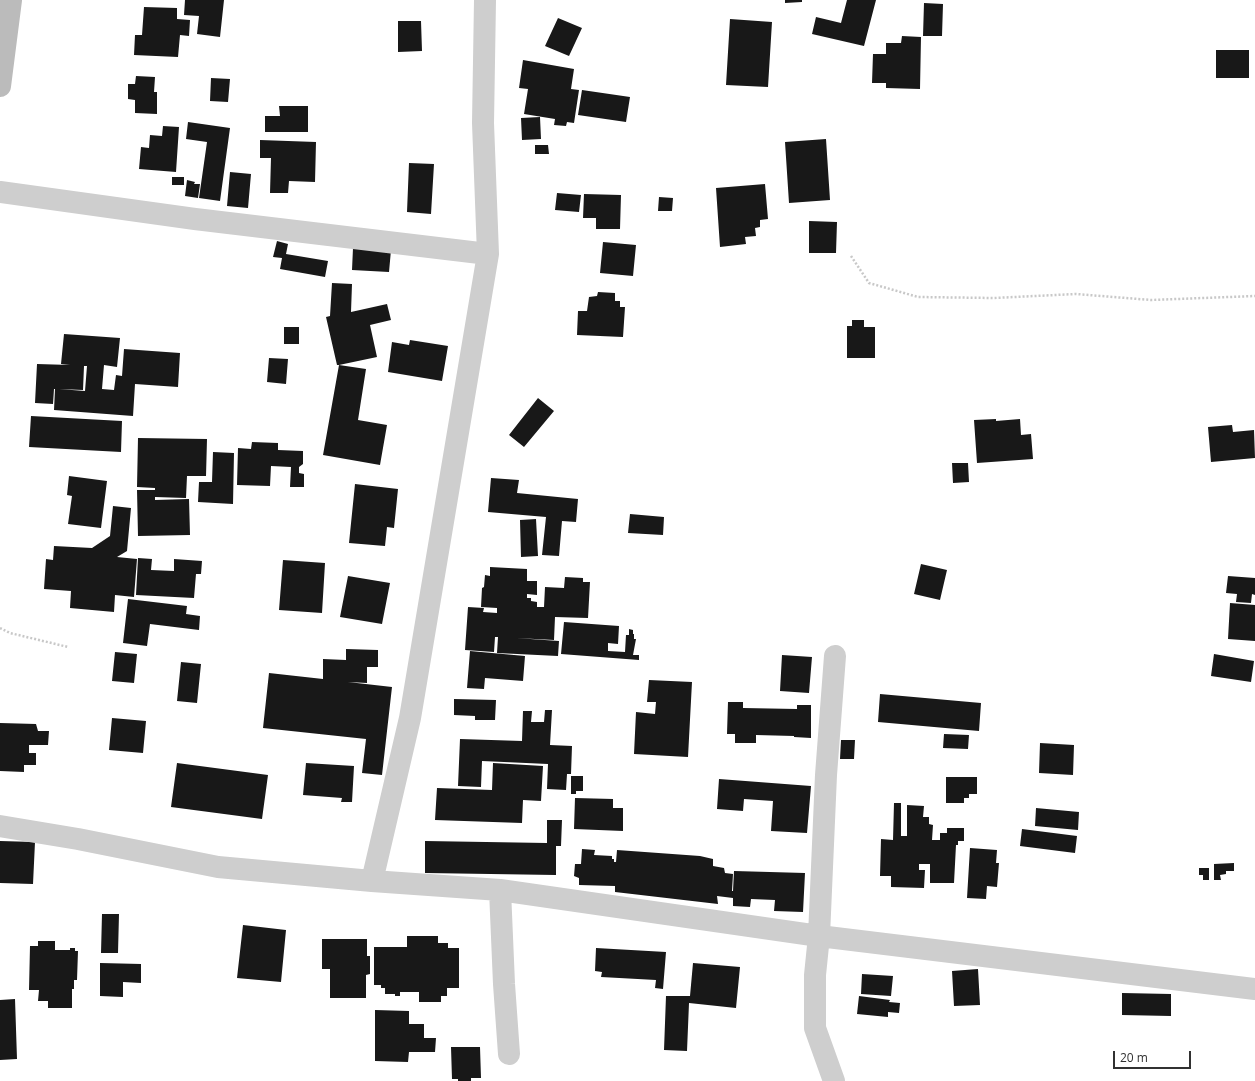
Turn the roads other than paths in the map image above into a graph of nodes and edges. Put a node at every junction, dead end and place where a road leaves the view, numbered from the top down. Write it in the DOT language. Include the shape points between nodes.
graph roads {
  1 [pos="11,0"];
  2 [pos="485,0"];
  3 [pos="0,86"];
  4 [pos="0,192"];
  5 [pos="488,254"];
  6 [pos="835,656"];
  7 [pos="0,826"];
  8 [pos="372,881"];
  9 [pos="500,890"];
  10 [pos="819,936"];
  11 [pos="1255,989"];
  12 [pos="509,1054"];
  13 [pos="834,1081"];
  1 -- 3 [label="street"];
  2 -- 5 [label="street" via="483,123"];
  4 -- 5 [label="street" via="195,219"];
  5 -- 8 [label="street" via="410,718"];
  6 -- 10 [label="street" via="826,775"];
  7 -- 8 [label="street" via="218,867"];
  8 -- 9 [label="street"];
  9 -- 10 [label="street"];
  9 -- 12 [label="street"];
  10 -- 11 [label="street"];
  10 -- 13 [label="street" via="814,975 814,1028"];
}
